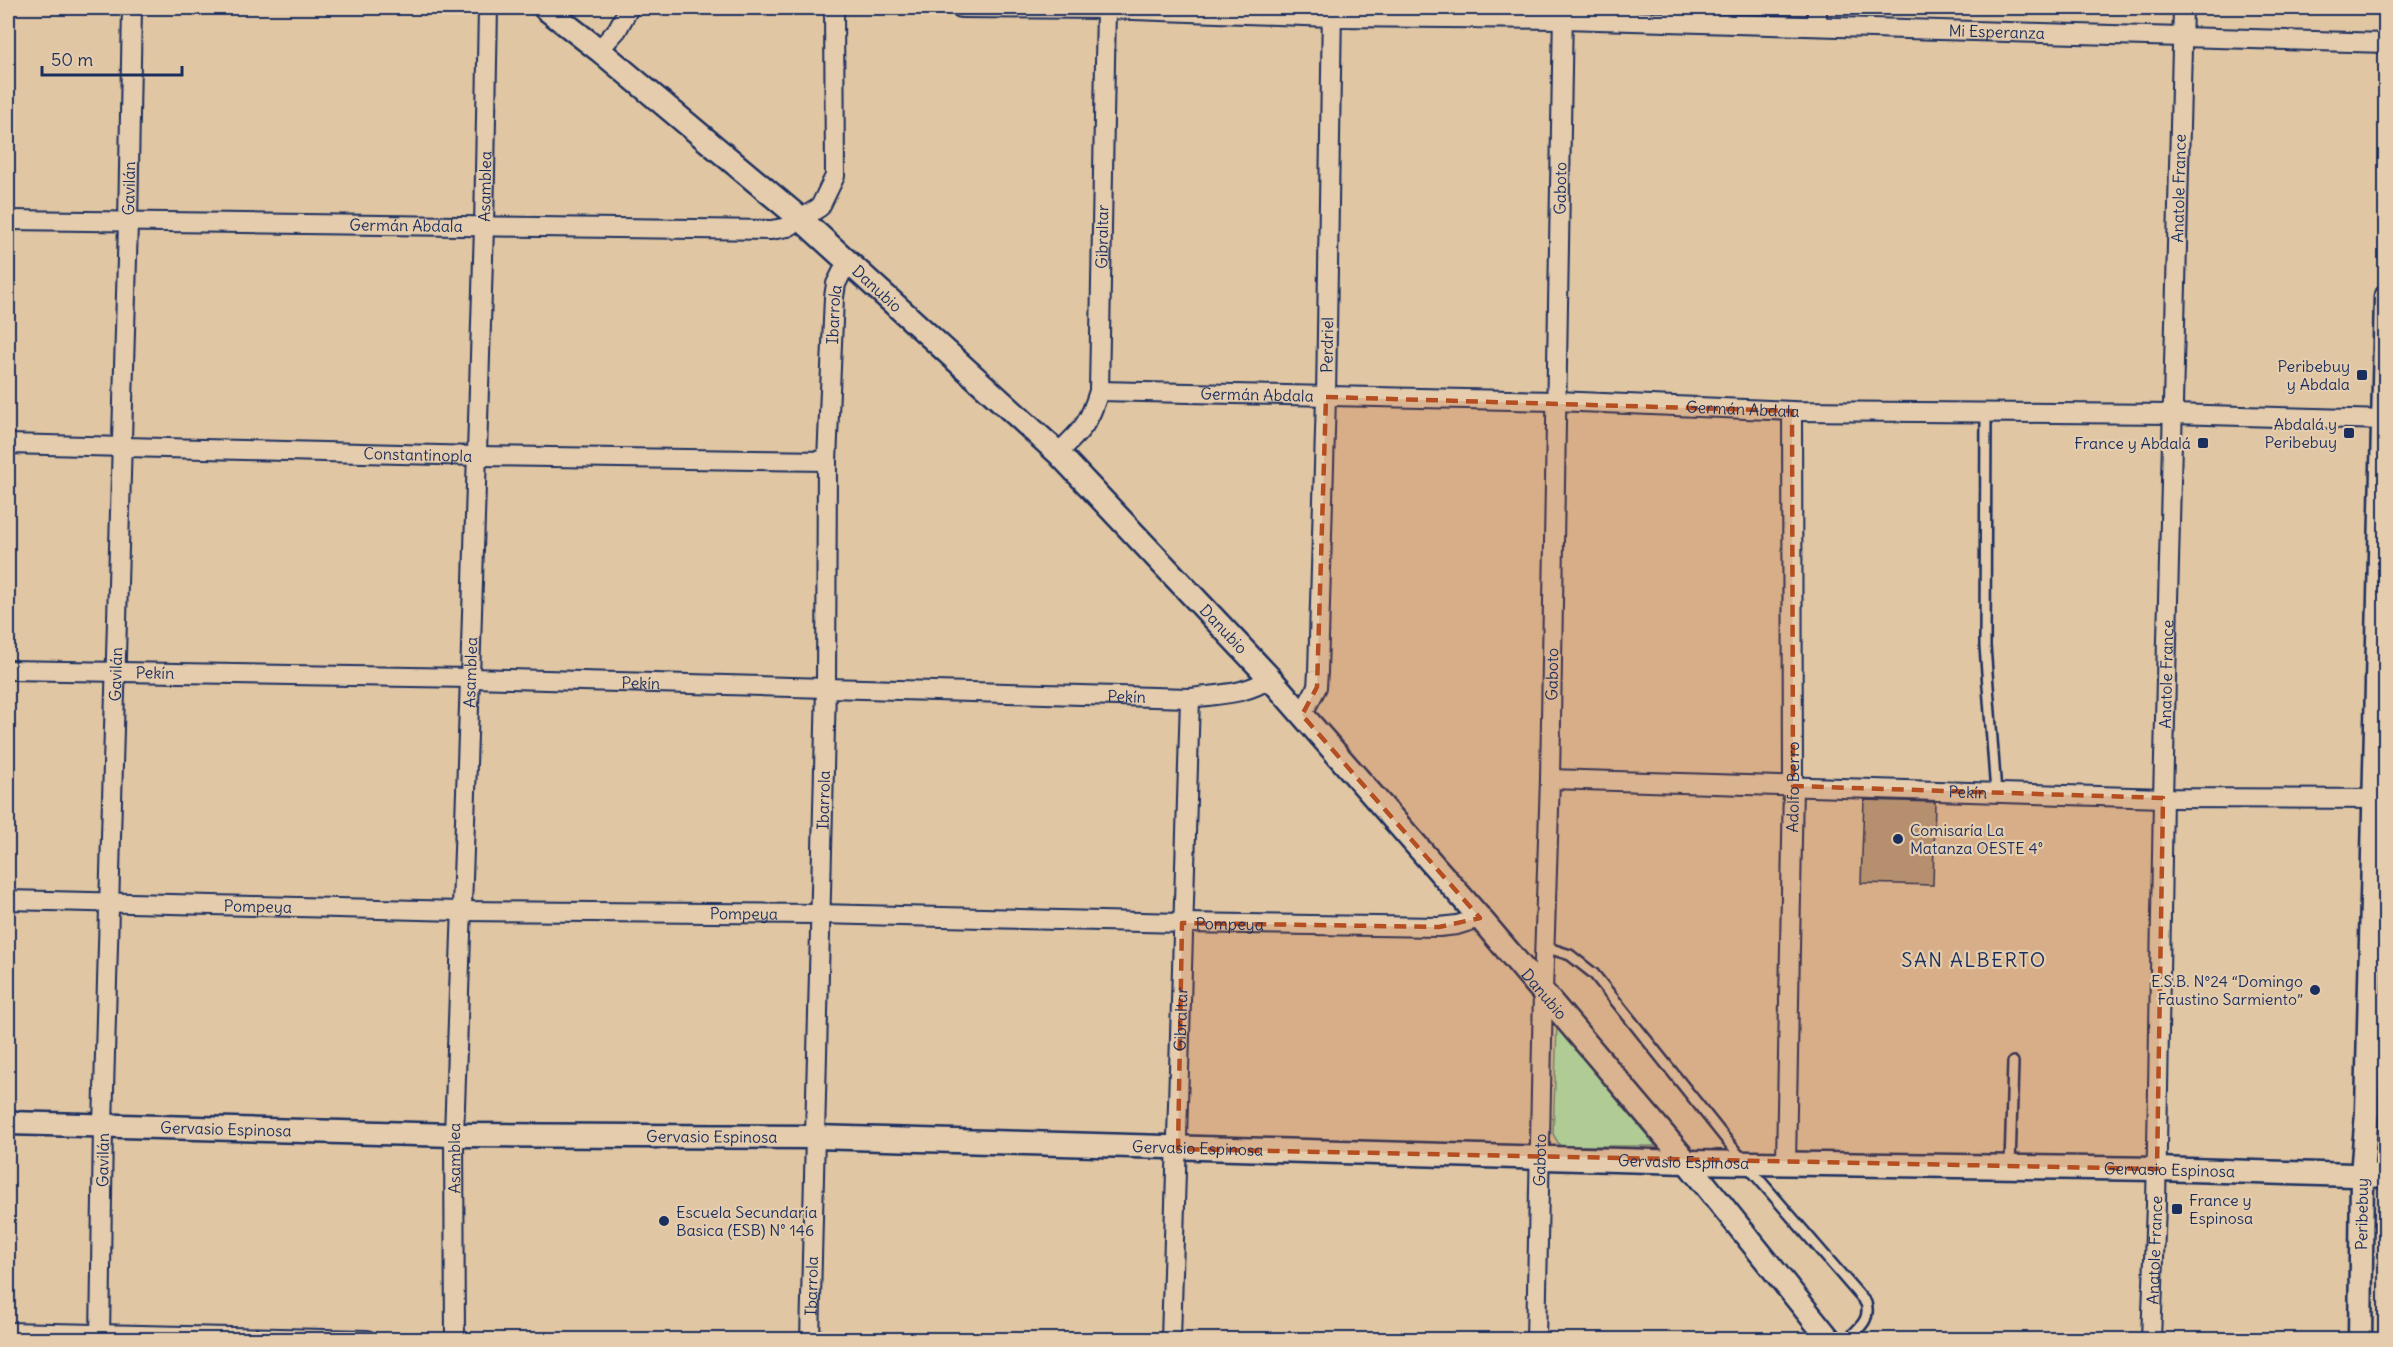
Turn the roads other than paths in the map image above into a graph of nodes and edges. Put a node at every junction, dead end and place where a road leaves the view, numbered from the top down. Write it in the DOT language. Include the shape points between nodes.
graph roads {
  1 [pos="132,8"];
  2 [pos="488,8"];
  3 [pos="545,8"];
  4 [pos="629,8"];
  5 [pos="834,8"];
  6 [pos="961,8"];
  7 [pos="1106,8"];
  8 [pos="2183,8"];
  9 [pos="1332,12"];
  10 [pos="1563,13"];
  11 [pos="1817,17"];
  12 [pos="2182,37"];
  13 [pos="2385,43"];
  14 [pos="599,50"];
  15 [pos="8,220"];
  16 [pos="802,220"];
  17 [pos="128,222"];
  18 [pos="484,227"];
  19 [pos="847,262"];
  20 [pos="2385,297"];
  21 [pos="1099,392"];
  22 [pos="1326,397"];
  23 [pos="1556,401"];
  24 [pos="1792,411"];
  25 [pos="1986,413"];
  26 [pos="2173,414"];
  27 [pos="2384,420"];
  28 [pos="8,444"];
  29 [pos="121,447"];
  30 [pos="1058,453"];
  31 [pos="477,456"];
  32 [pos="828,461"];
  33 [pos="8,670"];
  34 [pos="115,672"];
  35 [pos="470,678"];
  36 [pos="1270,678"];
  37 [pos="826,687"];
  38 [pos="1190,698"];
  39 [pos="1302,715"];
  40 [pos="1550,779"];
  41 [pos="1793,786"];
  42 [pos="1996,793"];
  43 [pos="2163,798"];
  44 [pos="2379,798"];
  45 [pos="8,900"];
  46 [pos="110,902"];
  47 [pos="460,911"];
  48 [pos="819,914"];
  49 [pos="1480,918"];
  50 [pos="1182,923"];
  51 [pos="1545,947"];
  52 [pos="1543,991"];
  53 [pos="2013,1062"];
  54 [pos="8,1123"];
  55 [pos="103,1126"];
  56 [pos="454,1135"];
  57 [pos="815,1137"];
  58 [pos="1178,1149"];
  59 [pos="1541,1156"];
  60 [pos="1687,1162"];
  61 [pos="1745,1163"];
  62 [pos="1786,1163"];
  63 [pos="2010,1166"];
  64 [pos="2157,1168"];
  65 [pos="2362,1175"];
  66 [pos="2385,1176"];
  67 [pos="8,1332"];
  68 [pos="100,1336"];
  69 [pos="1821,1336"];
  70 [pos="367,1340"];
  71 [pos="455,1340"];
  72 [pos="810,1340"];
  73 [pos="1171,1340"];
  74 [pos="1536,1340"];
  75 [pos="1847,1340"];
  76 [pos="2151,1340"];
  77 [pos="2360,1340"];
  1 -- 17 [label="street, Gavilán"];
  2 -- 18 [label="street, Asamblea"];
  3 -- 14 [label="street, Danubio"];
  4 -- 14 [label="street" via="617,30"];
  5 -- 16 [label="street" via="835,176 820,207"];
  6 -- 7 [label="street, Mi Esperanza"];
  7 -- 9 [label="street, Mi Esperanza"];
  7 -- 21 [label="street, Gibraltar"];
  8 -- 12 [label="street, Anatole France"];
  9 -- 10 [label="street, Mi Esperanza"];
  9 -- 22 [label="street, Perdriel"];
  10 -- 11 [label="street, Mi Esperanza"];
  10 -- 23 [label="street, Gaboto"];
  11 -- 12 [label="street, Mi Esperanza"];
  12 -- 13 [label="street, Mi Esperanza"];
  12 -- 26 [label="street, Anatole France"];
  14 -- 16 [label="street, Danubio"];
  15 -- 17 [label="street, Germán Abdala"];
  16 -- 18 [label="street, Germán Abdala" via="771,230"];
  16 -- 19 [label="street, Danubio"];
  17 -- 18 [label="street, Germán Abdala"];
  17 -- 29 [label="street, Gavilán"];
  18 -- 31 [label="street, Asamblea"];
  19 -- 30 [label="street, Danubio"];
  19 -- 32 [label="street, Ibarrola" via="834,297"];
  20 -- 27 [label="street, Peribebuy"];
  21 -- 22 [label="street, Germán Abdala"];
  21 -- 30 [label="street, Gibraltar" via="1092,416"];
  22 -- 23 [label="street, Germán Abdala"];
  22 -- 39 [label="street, Perdriel" via="1317,687"];
  23 -- 24 [label="street, Germán Abdala"];
  23 -- 40 [label="street, Gaboto"];
  24 -- 25 [label="street, Germán Abdala"];
  24 -- 41 [label="street, Adolfo Berro"];
  25 -- 26 [label="street, Germán Abdala"];
  25 -- 42 [label="lane" via="1985,646"];
  26 -- 27 [label="street, Germán Abdala"];
  26 -- 43 [label="street, Anatole France"];
  27 -- 44 [label="street, Peribebuy"];
  28 -- 29 [label="street, Constantinopla"];
  29 -- 31 [label="street, Constantinopla"];
  29 -- 34 [label="street, Gavilán"];
  30 -- 36 [label="street, Danubio"];
  31 -- 32 [label="street, Constantinopla"];
  31 -- 35 [label="street, Asamblea"];
  32 -- 37 [label="street, Ibarrola"];
  33 -- 34 [label="street, Pekín"];
  34 -- 35 [label="street, Pekín"];
  34 -- 46 [label="street, Gavilán"];
  35 -- 37 [label="street, Pekín"];
  35 -- 47 [label="street, Asamblea"];
  36 -- 38 [label="street, Pekín" via="1245,692"];
  36 -- 39 [label="street, Danubio"];
  37 -- 38 [label="street, Pekín"];
  37 -- 48 [label="street, Ibarrola"];
  38 -- 50 [label="street, Gibraltar"];
  39 -- 49 [label="street, Danubio"];
  40 -- 41 [label="street, Pekín"];
  40 -- 51 [label="street, Gaboto"];
  41 -- 42 [label="street, Pekín"];
  41 -- 62 [label="street, Adolfo Berro"];
  42 -- 43 [label="street, Pekín"];
  43 -- 44 [label="street, Pekín"];
  43 -- 64 [label="street, Anatole France"];
  44 -- 65 [label="street, Peribebuy"];
  45 -- 46 [label="street, Pompeya"];
  46 -- 47 [label="street, Pompeya"];
  46 -- 55 [label="street, Gavilán"];
  47 -- 48 [label="street, Pompeya"];
  47 -- 56 [label="street, Asamblea"];
  48 -- 50 [label="street, Pompeya"];
  48 -- 57 [label="street, Ibarrola"];
  49 -- 50 [label="street, Pompeya" via="1439,927"];
  49 -- 52 [label="street, Danubio"];
  50 -- 58 [label="street, Gibraltar"];
  51 -- 52 [label="street, Gaboto"];
  51 -- 61 [label="lane" via="1570,955 1594,974"];
  52 -- 59 [label="street, Gaboto"];
  52 -- 60 [label="street, Danubio"];
  53 -- 63 [label="lane"];
  54 -- 55 [label="street, Gervasio Espinosa"];
  55 -- 56 [label="street, Gervasio Espinosa"];
  55 -- 68 [label="street, Gavilán"];
  56 -- 57 [label="street, Gervasio Espinosa"];
  56 -- 71 [label="street, Asamblea"];
  57 -- 58 [label="street, Gervasio Espinosa"];
  57 -- 72 [label="street, Ibarrola"];
  58 -- 59 [label="street, Gervasio Espinosa"];
  58 -- 73 [label="street, Gibraltar"];
  59 -- 60 [label="street, Gervasio Espinosa"];
  59 -- 74 [label="street, Gaboto"];
  60 -- 61 [label="street, Gervasio Espinosa"];
  60 -- 69 [label="street, Danubio"];
  61 -- 62 [label="street, Gervasio Espinosa"];
  61 -- 75 [label="lane" via="1866,1302 1866,1320"];
  62 -- 63 [label="street, Gervasio Espinosa"];
  63 -- 64 [label="street, Gervasio Espinosa"];
  64 -- 65 [label="street, Gervasio Espinosa"];
  64 -- 76 [label="street, Anatole France"];
  65 -- 66 [label="street, Gervasio Espinosa"];
  65 -- 77 [label="street, Peribebuy"];
  67 -- 68 [label="street"];
  68 -- 70 [label="street"];
}
